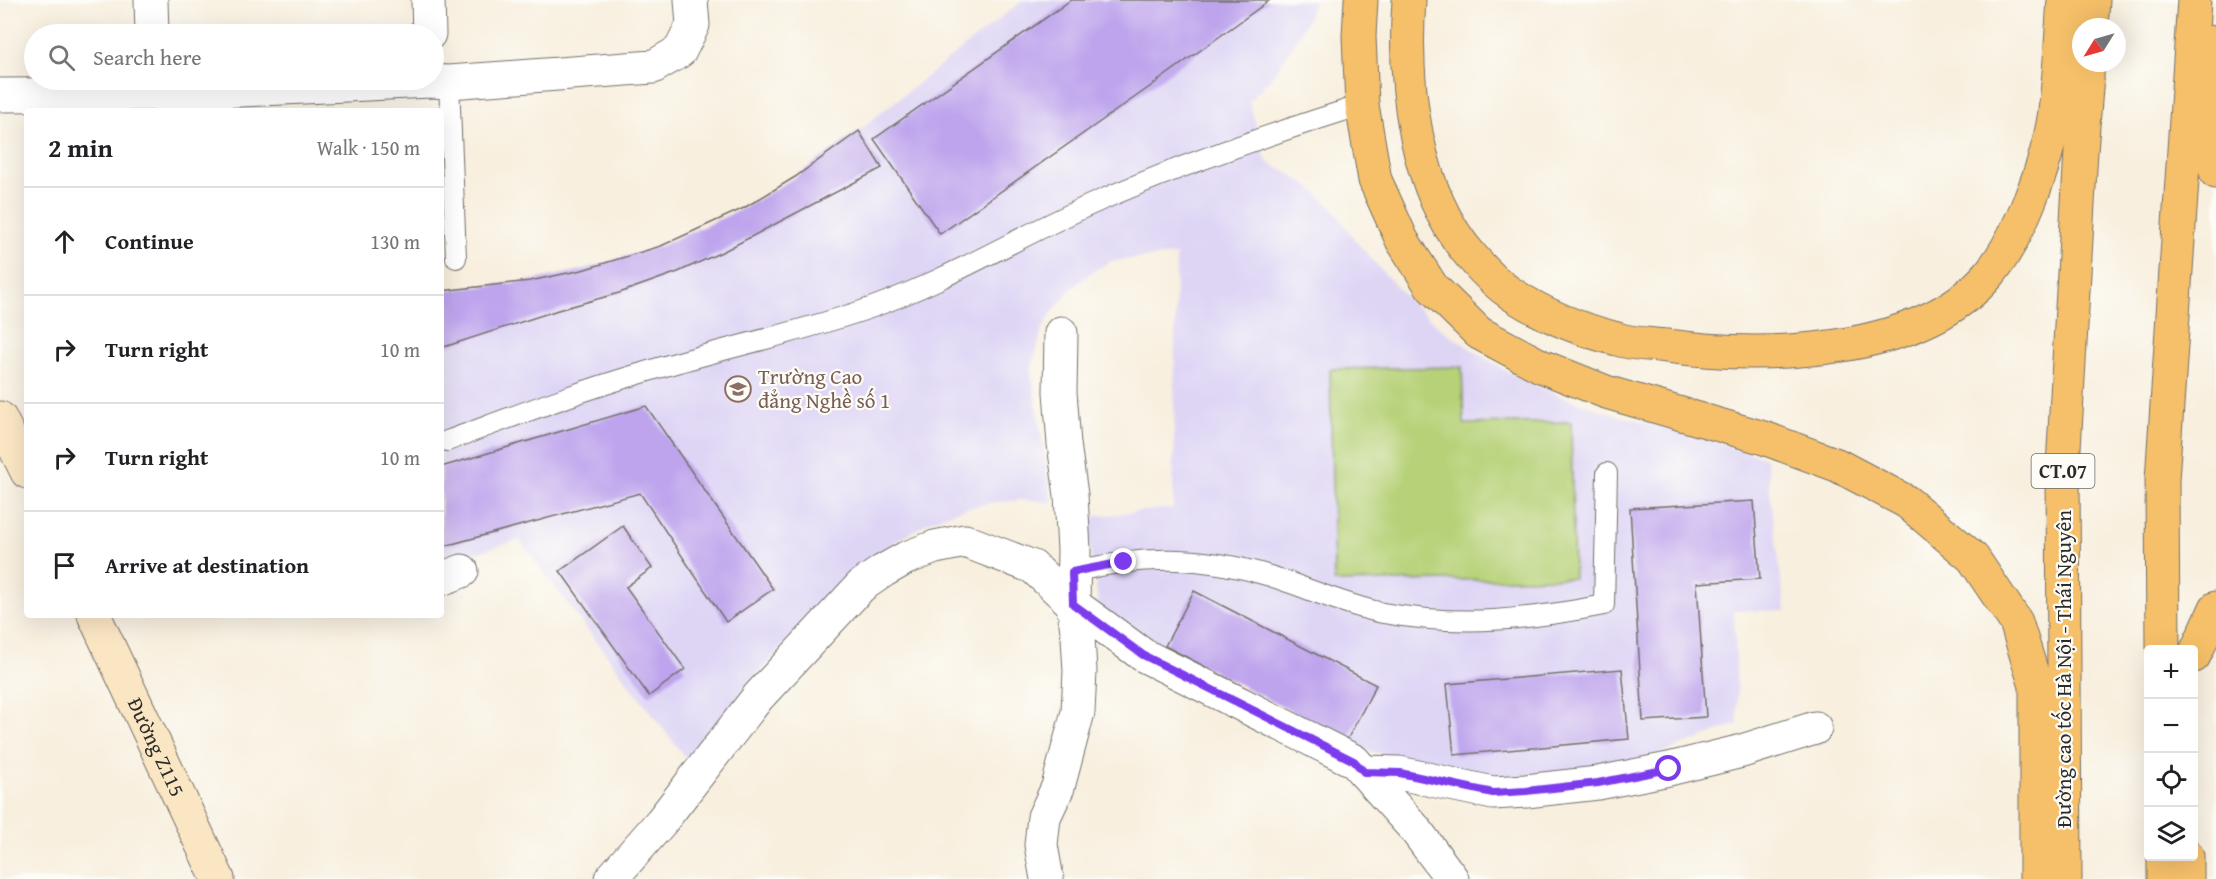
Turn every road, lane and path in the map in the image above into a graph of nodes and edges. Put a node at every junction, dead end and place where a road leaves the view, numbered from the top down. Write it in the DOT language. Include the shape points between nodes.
graph roads {
  1 [pos="150,0"];
  2 [pos="428,0"];
  3 [pos="691,0"];
  4 [pos="1361,0"];
  5 [pos="1409,0"];
  6 [pos="2064,0"];
  7 [pos="2093,0"];
  8 [pos="2194,0"];
  9 [pos="2216,10"];
  10 [pos="2092,18"];
  11 [pos="151,24"];
  12 [pos="429,24"];
  13 [pos="2087,72"];
  14 [pos="444,80"];
  15 [pos="97,90"];
  16 [pos="176,90"];
  17 [pos="347,90"];
  18 [pos="437,90"];
  19 [pos="0,95"];
  20 [pos="248,100"];
  21 [pos="1362,105"];
  22 [pos="439,108"];
  23 [pos="444,152"];
  24 [pos="2216,172"];
  25 [pos="456,258"];
  26 [pos="1061,333"];
  27 [pos="3,431"];
  28 [pos="447,441"];
  29 [pos="24,467"];
  30 [pos="1607,473"];
  31 [pos="1072,588"];
  32 [pos="2216,608"];
  33 [pos="95,618"];
  34 [pos="2163,645"];
  35 [pos="2198,646"];
  36 [pos="1815,728"];
  37 [pos="1364,772"];
  38 [pos="2164,861"];
  39 [pos="2187,861"];
  40 [pos="218,879"];
  41 [pos="611,879"];
  42 [pos="1047,879"];
  43 [pos="1452,879"];
  44 [pos="2036,879"];
  45 [pos="2065,879"];
  46 [pos="2164,879"];
  47 [pos="2187,879"];
  1 -- 11 [label="street"];
  2 -- 12 [label="street"];
  3 -- 14 [label="street" via="693,25 680,51 653,67"];
  4 -- 21 [label="highway"];
  5 -- 6 [label="highway" via="1406,38 1411,106 1424,163 1444,215 1471,256 1511,294 1564,321 1618,340 1702,351 1790,351 1865,341 1914,327 1959,303 1990,273 2019,227 2038,179 2054,119"];
  7 -- 10 [label="highway"];
  8 -- 34 [label="highway" via="2162,480"];
  9 -- 24 [label="highway" via="2211,117"];
  13 -- 45 [label="highway, Đường cao tốc Hà Nội - Thái Nguyên / CT.07" via="2063,466"];
  15 -- 19 [label="street"];
  16 -- 20 [label="street"];
  17 -- 20 [label="street"];
  18 -- 22 [label="lane"];
  21 -- 28 [label="lane" via="1185,165 873,307 641,373"];
  21 -- 44 [label="highway" via="1375,180 1402,240 1432,287 1479,333 1541,366 1606,392 1764,438 1837,465 1906,502 1973,558 2016,622 2036,686"];
  23 -- 25 [label="lane"];
  26 -- 31 [label="street" via="1060,393 1074,550"];
  27 -- 29 [label="street"];
  30 -- 31 [label="lane" via="1604,605 1518,619 1426,620 1335,600 1250,570 1198,561 1107,564"];
  31 -- 37 [label="street" via="1143,655 1354,761"];
  31 -- 41 [label="street" via="1033,567 964,541 935,547 883,571 842,605 758,697 661,822"];
  31 -- 42 [label="street" via="1080,670 1078,712 1058,787 1044,817 1041,845"];
  32 -- 35 [label="highway"];
  33 -- 40 [label="street, Đường Z115"];
  36 -- 37 [label="street" via="1669,769 1598,783 1526,791 1493,793 1400,773"];
  37 -- 43 [label="street" via="1415,829"];
  38 -- 46 [label="highway"];
  39 -- 47 [label="highway"];
}
